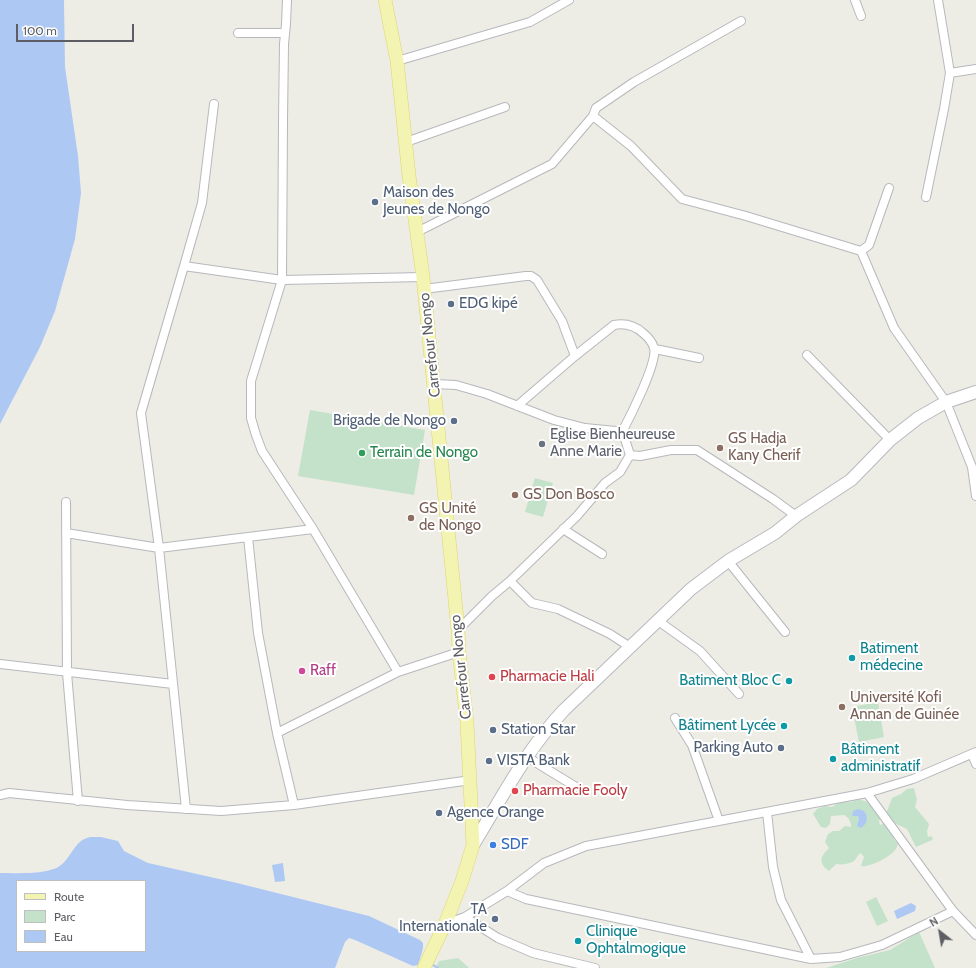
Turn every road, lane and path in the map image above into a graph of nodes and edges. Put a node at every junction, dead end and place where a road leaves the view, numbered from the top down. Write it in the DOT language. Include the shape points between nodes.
graph roads {
  1 [pos="287,0"];
  2 [pos="385,0"];
  3 [pos="569,0"];
  4 [pos="854,0"];
  5 [pos="938,0"];
  6 [pos="861,16"];
  7 [pos="741,21"];
  8 [pos="238,33"];
  9 [pos="285,33"];
  10 [pos="397,61"];
  11 [pos="976,69"];
  12 [pos="950,73"];
  13 [pos="214,104"];
  14 [pos="505,107"];
  15 [pos="593,116"];
  16 [pos="406,142"];
  17 [pos="888,188"];
  18 [pos="926,197"];
  19 [pos="417,232"];
  20 [pos="861,251"];
  21 [pos="184,266"];
  22 [pos="282,280"];
  23 [pos="424,283"];
  24 [pos="655,349"];
  25 [pos="806,355"];
  26 [pos="575,356"];
  27 [pos="699,358"];
  28 [pos="434,384"];
  29 [pos="976,392"];
  30 [pos="946,402"];
  31 [pos="517,406"];
  32 [pos="621,434"];
  33 [pos="890,440"];
  34 [pos="630,455"];
  35 [pos="976,496"];
  36 [pos="66,502"];
  37 [pos="796,516"];
  38 [pos="313,529"];
  39 [pos="563,530"];
  40 [pos="66,533"];
  41 [pos="248,537"];
  42 [pos="159,548"];
  43 [pos="602,554"];
  44 [pos="728,561"];
  45 [pos="510,581"];
  46 [pos="657,620"];
  47 [pos="458,630"];
  48 [pos="785,632"];
  49 [pos="630,647"];
  50 [pos="459,652"];
  51 [pos="0,664"];
  52 [pos="398,672"];
  53 [pos="67,673"];
  54 [pos="173,684"];
  55 [pos="738,694"];
  56 [pos="675,718"];
  57 [pos="277,733"];
  58 [pos="974,753"];
  59 [pos="527,757"];
  60 [pos="976,764"];
  61 [pos="471,780"];
  62 [pos="576,787"];
  63 [pos="867,793"];
  64 [pos="0,795"];
  65 [pos="78,801"];
  66 [pos="294,805"];
  67 [pos="186,809"];
  68 [pos="767,812"];
  69 [pos="719,821"];
  70 [pos="473,845"];
  71 [pos="506,891"];
  72 [pos="953,911"];
  73 [pos="465,917"];
  74 [pos="445,924"];
  75 [pos="976,935"];
  76 [pos="811,959"];
  77 [pos="424,968"];
  78 [pos="595,968"];
  1 -- 9 [label="street"];
  2 -- 10 [label="main road, Carrefour Nongo"];
  3 -- 10 [label="street" via="530,22"];
  4 -- 6 [label="street"];
  5 -- 12 [label="street"];
  7 -- 15 [label="street" via="634,82 596,108"];
  8 -- 9 [label="street"];
  9 -- 22 [label="street"];
  10 -- 16 [label="main road, Carrefour Nongo"];
  11 -- 12 [label="street"];
  12 -- 18 [label="street"];
  13 -- 21 [label="street" via="202,203"];
  14 -- 16 [label="street"];
  15 -- 19 [label="street" via="552,164"];
  15 -- 20 [label="street" via="631,146 682,199"];
  16 -- 19 [label="main road, Carrefour Nongo"];
  17 -- 20 [label="street" via="869,245"];
  19 -- 23 [label="main road, Carrefour Nongo"];
  20 -- 30 [label="street" via="894,328"];
  21 -- 22 [label="street"];
  21 -- 42 [label="street" via="141,413"];
  22 -- 23 [label="street"];
  22 -- 38 [label="street" via="251,381 251,418 262,452"];
  23 -- 26 [label="street" via="526,276 534,278 562,321"];
  23 -- 28 [label="main road, Carrefour Nongo"];
  24 -- 26 [label="street" via="651,341 638,329 622,324 614,325"];
  24 -- 27 [label="street"];
  24 -- 32 [label="street" via="648,376"];
  25 -- 33 [label="street"];
  26 -- 31 [label="street"];
  28 -- 31 [label="street" via="456,385"];
  28 -- 47 [label="main road, Carrefour Nongo"];
  29 -- 30 [label="street"];
  30 -- 33 [label="street" via="918,418"];
  30 -- 35 [label="street" via="972,467"];
  31 -- 32 [label="street" via="554,420"];
  32 -- 34 [label="street"];
  33 -- 37 [label="street" via="850,480"];
  34 -- 37 [label="street" via="697,450"];
  34 -- 39 [label="street" via="620,472 605,483"];
  36 -- 40 [label="street"];
  37 -- 44 [label="street"];
  38 -- 41 [label="street"];
  38 -- 52 [label="street"];
  39 -- 43 [label="street"];
  39 -- 45 [label="street"];
  40 -- 42 [label="street"];
  40 -- 53 [label="street"];
  41 -- 42 [label="street"];
  41 -- 57 [label="street" via="258,633"];
  42 -- 54 [label="street"];
  44 -- 46 [label="street" via="691,589"];
  44 -- 48 [label="street"];
  45 -- 47 [label="street"];
  45 -- 49 [label="street" via="532,603 558,609 610,634"];
  46 -- 49 [label="street"];
  46 -- 55 [label="street" via="700,651"];
  47 -- 50 [label="main road, Carrefour Nongo"];
  49 -- 59 [label="street" via="554,721"];
  50 -- 52 [label="street"];
  50 -- 61 [label="main road, Carrefour Nongo"];
  51 -- 53 [label="street"];
  52 -- 57 [label="street"];
  53 -- 54 [label="street"];
  53 -- 65 [label="street"];
  54 -- 67 [label="street"];
  56 -- 69 [label="street" via="692,745"];
  57 -- 66 [label="street"];
  58 -- 60 [label="street"];
  58 -- 63 [label="street" via="913,779"];
  59 -- 62 [label="street"];
  59 -- 70 [label="street"];
  61 -- 66 [label="street"];
  61 -- 70 [label="main road, Carrefour Nongo"];
  63 -- 68 [label="street"];
  63 -- 72 [label="street"];
  64 -- 65 [label="street" via="9,793"];
  65 -- 67 [label="street"];
  66 -- 67 [label="street" via="221,811"];
  68 -- 69 [label="street"];
  68 -- 76 [label="street" via="773,867 781,900"];
  69 -- 71 [label="street" via="586,846 544,863"];
  70 -- 74 [label="main road, Carrefour Nongo"];
  71 -- 73 [label="street"];
  71 -- 76 [label="street" via="526,898"];
  72 -- 75 [label="street"];
  72 -- 76 [label="street" via="882,945 840,957"];
  73 -- 74 [label="street"];
  73 -- 78 [label="street" via="498,938 533,952"];
  74 -- 77 [label="main road, Carrefour Nongo"];
}
